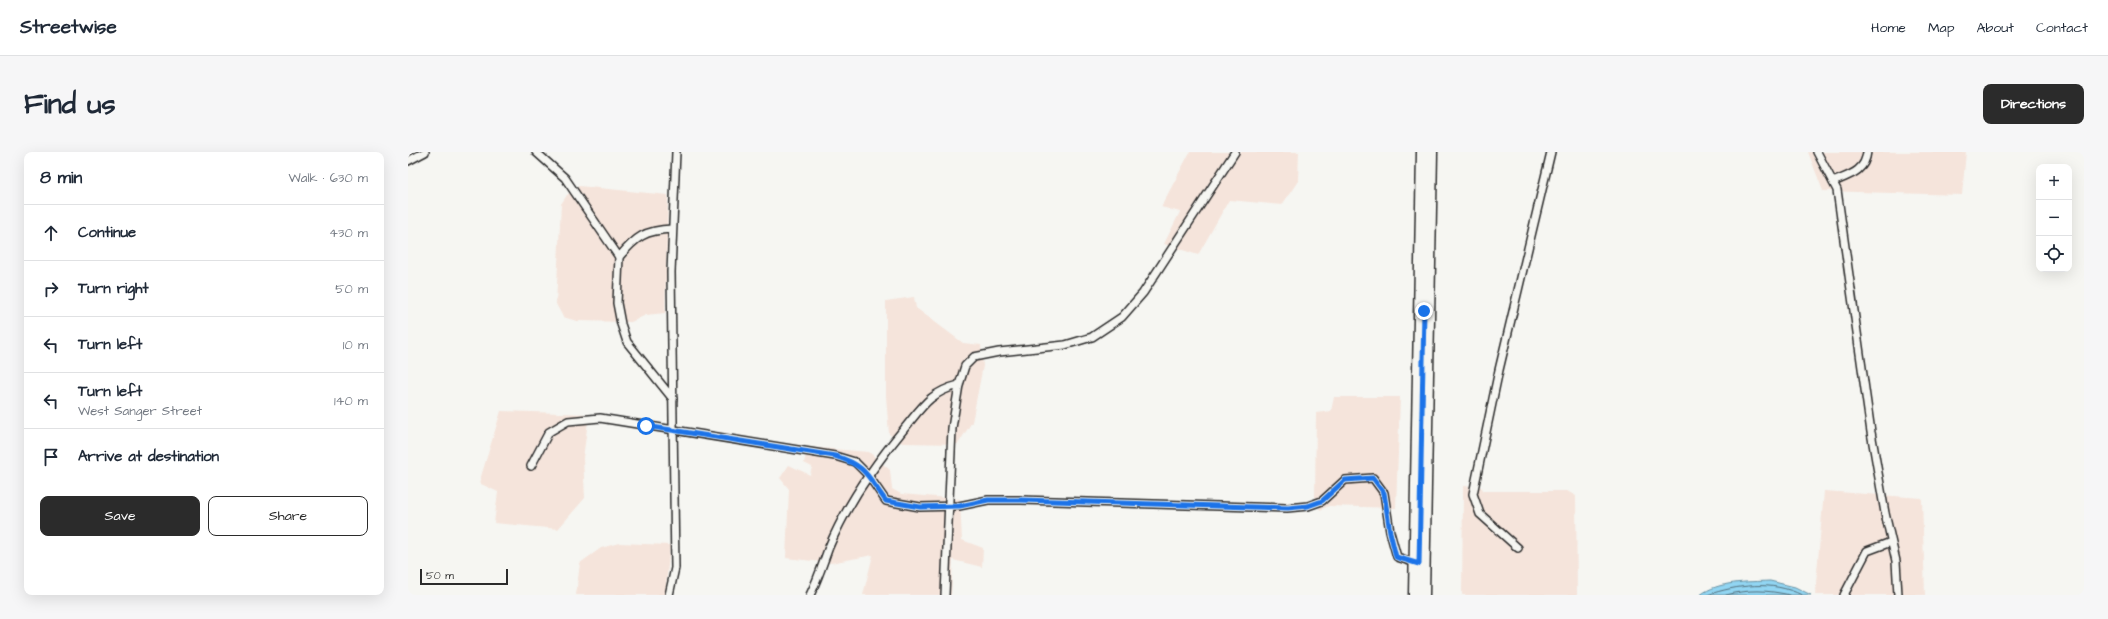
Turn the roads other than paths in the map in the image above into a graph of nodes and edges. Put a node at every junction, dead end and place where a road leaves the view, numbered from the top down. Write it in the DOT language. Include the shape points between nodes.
graph roads {
  1 [pos="424,152"];
  2 [pos="536,152"];
  3 [pos="676,152"];
  4 [pos="1235,152"];
  5 [pos="1427,152"];
  6 [pos="1551,152"];
  7 [pos="1816,152"];
  8 [pos="1867,152"];
  9 [pos="408,161"];
  10 [pos="1833,182"];
  11 [pos="672,229"];
  12 [pos="618,257"];
  13 [pos="959,385"];
  14 [pos="673,399"];
  15 [pos="674,430"];
  16 [pos="531,466"];
  17 [pos="868,475"];
  18 [pos="950,506"];
  19 [pos="1891,542"];
  20 [pos="1518,548"];
  21 [pos="1419,564"];
  22 [pos="669,595"];
  23 [pos="810,595"];
  24 [pos="945,595"];
  25 [pos="1419,595"];
  26 [pos="1844,595"];
  27 [pos="1898,595"];
  1 -- 9 [label="lane"];
  2 -- 12 [label="lane" via="565,178"];
  3 -- 11 [label="lane"];
  4 -- 13 [label="lane" via="1143,293 1122,317 1092,337 1065,345 974,357 965,366"];
  5 -- 21 [label="main road"];
  6 -- 20 [label="lane" via="1501,362 1473,494 1480,514"];
  7 -- 10 [label="lane"];
  8 -- 10 [label="lane" via="1861,170"];
  10 -- 19 [label="lane" via="1837,190 1871,432"];
  11 -- 12 [label="lane" via="658,230 636,238"];
  11 -- 14 [label="lane"];
  12 -- 14 [label="lane" via="617,303 627,342"];
  13 -- 17 [label="lane" via="943,389 921,406"];
  13 -- 18 [label="lane" via="949,458"];
  14 -- 15 [label="lane"];
  15 -- 16 [label="lane" via="600,418 568,421 549,432"];
  15 -- 17 [label="lane" via="835,456 855,462"];
  15 -- 22 [label="lane" via="676,568"];
  17 -- 18 [label="lane" via="886,501 920,507"];
  17 -- 23 [label="lane" via="830,547"];
  18 -- 21 [label="lane" via="988,500 1021,500 1288,508 1308,506 1322,501 1345,480 1373,478 1384,493 1396,557"];
  18 -- 24 [label="lane"];
  19 -- 26 [label="lane" via="1866,551"];
  19 -- 27 [label="lane" via="1896,561"];
  21 -- 25 [label="main road"];
}
